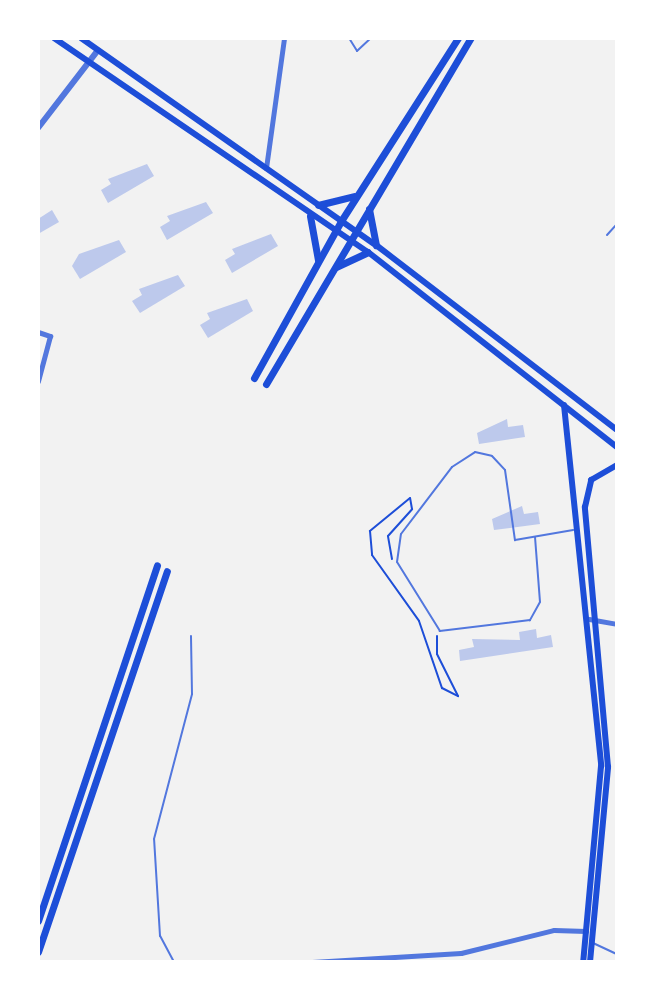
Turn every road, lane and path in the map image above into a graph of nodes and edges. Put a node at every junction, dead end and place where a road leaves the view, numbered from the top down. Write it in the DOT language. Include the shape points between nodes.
graph roads {
  1 [pos="54,38"];
  2 [pos="81,38"];
  3 [pos="284,38"];
  4 [pos="349,38"];
  5 [pos="371,38"];
  6 [pos="458,38"];
  7 [pos="471,38"];
  8 [pos="98,50"];
  9 [pos="89,62"];
  10 [pos="38,128"];
  11 [pos="266,168"];
  12 [pos="359,192"];
  13 [pos="371,200"];
  14 [pos="318,205"];
  15 [pos="310,216"];
  16 [pos="341,221"];
  17 [pos="617,224"];
  18 [pos="353,229"];
  19 [pos="335,231"];
  20 [pos="607,235"];
  21 [pos="348,238"];
  22 [pos="376,245"];
  23 [pos="368,252"];
  24 [pos="317,268"];
  25 [pos="331,271"];
  26 [pos="38,332"];
  27 [pos="254,378"];
  28 [pos="38,381"];
  29 [pos="266,384"];
  30 [pos="564,405"];
  31 [pos="617,430"];
  32 [pos="617,447"];
  33 [pos="617,465"];
  34 [pos="578,529"];
  35 [pos="535,537"];
  36 [pos="157,565"];
  37 [pos="167,571"];
  38 [pos="589,619"];
  39 [pos="598,620"];
  40 [pos="617,624"];
  41 [pos="191,636"];
  42 [pos="38,921"];
  43 [pos="587,931"];
  44 [pos="593,943"];
  45 [pos="38,952"];
  46 [pos="617,954"];
  47 [pos="385,958"];
  48 [pos="174,962"];
  49 [pos="312,962"];
  50 [pos="583,962"];
  51 [pos="590,962"];
  1 -- 9 [label="main road"];
  2 -- 8 [label="main road"];
  3 -- 11 [label="street"];
  4 -- 5 [label="lane" via="357,51"];
  6 -- 12 [label="main road"];
  7 -- 13 [label="main road"];
  8 -- 9 [label="street"];
  8 -- 11 [label="main road"];
  9 -- 10 [label="street"];
  9 -- 15 [label="main road"];
  11 -- 14 [label="main road"];
  12 -- 14 [label="main road"];
  12 -- 16 [label="main road"];
  13 -- 18 [label="main road"];
  13 -- 22 [label="main road"];
  14 -- 16 [label="main road"];
  15 -- 19 [label="main road"];
  15 -- 24 [label="main road" via="319,234"];
  16 -- 18 [label="main road"];
  16 -- 19 [label="main road"];
  17 -- 20 [label="lane"];
  18 -- 21 [label="main road"];
  18 -- 22 [label="main road"];
  19 -- 21 [label="main road"];
  19 -- 24 [label="main road"];
  21 -- 23 [label="main road"];
  21 -- 25 [label="main road"];
  22 -- 31 [label="main road"];
  23 -- 25 [label="main road"];
  23 -- 30 [label="main road"];
  24 -- 27 [label="main road"];
  25 -- 29 [label="main road"];
  26 -- 28 [label="street" via="50,336"];
  30 -- 32 [label="main road"];
  30 -- 34 [label="main road"];
  33 -- 39 [label="main road" via="591,480 585,507"];
  34 -- 35 [label="lane"];
  34 -- 38 [label="main road"];
  35 -- 35 [label="lane" via="515,540 505,470 492,456 475,452 452,467 401,534 397,562 440,631 530,620 540,602"];
  36 -- 42 [label="main road"];
  37 -- 45 [label="main road"];
  38 -- 39 [label="street"];
  38 -- 43 [label="main road" via="601,792"];
  39 -- 40 [label="street"];
  39 -- 44 [label="main road" via="608,818"];
  41 -- 48 [label="lane" via="192,694 154,839 160,936"];
  43 -- 47 [label="street" via="554,930 461,953"];
  43 -- 50 [label="main road"];
  44 -- 46 [label="lane"];
  44 -- 51 [label="main road"];
  47 -- 49 [label="street"];
}
